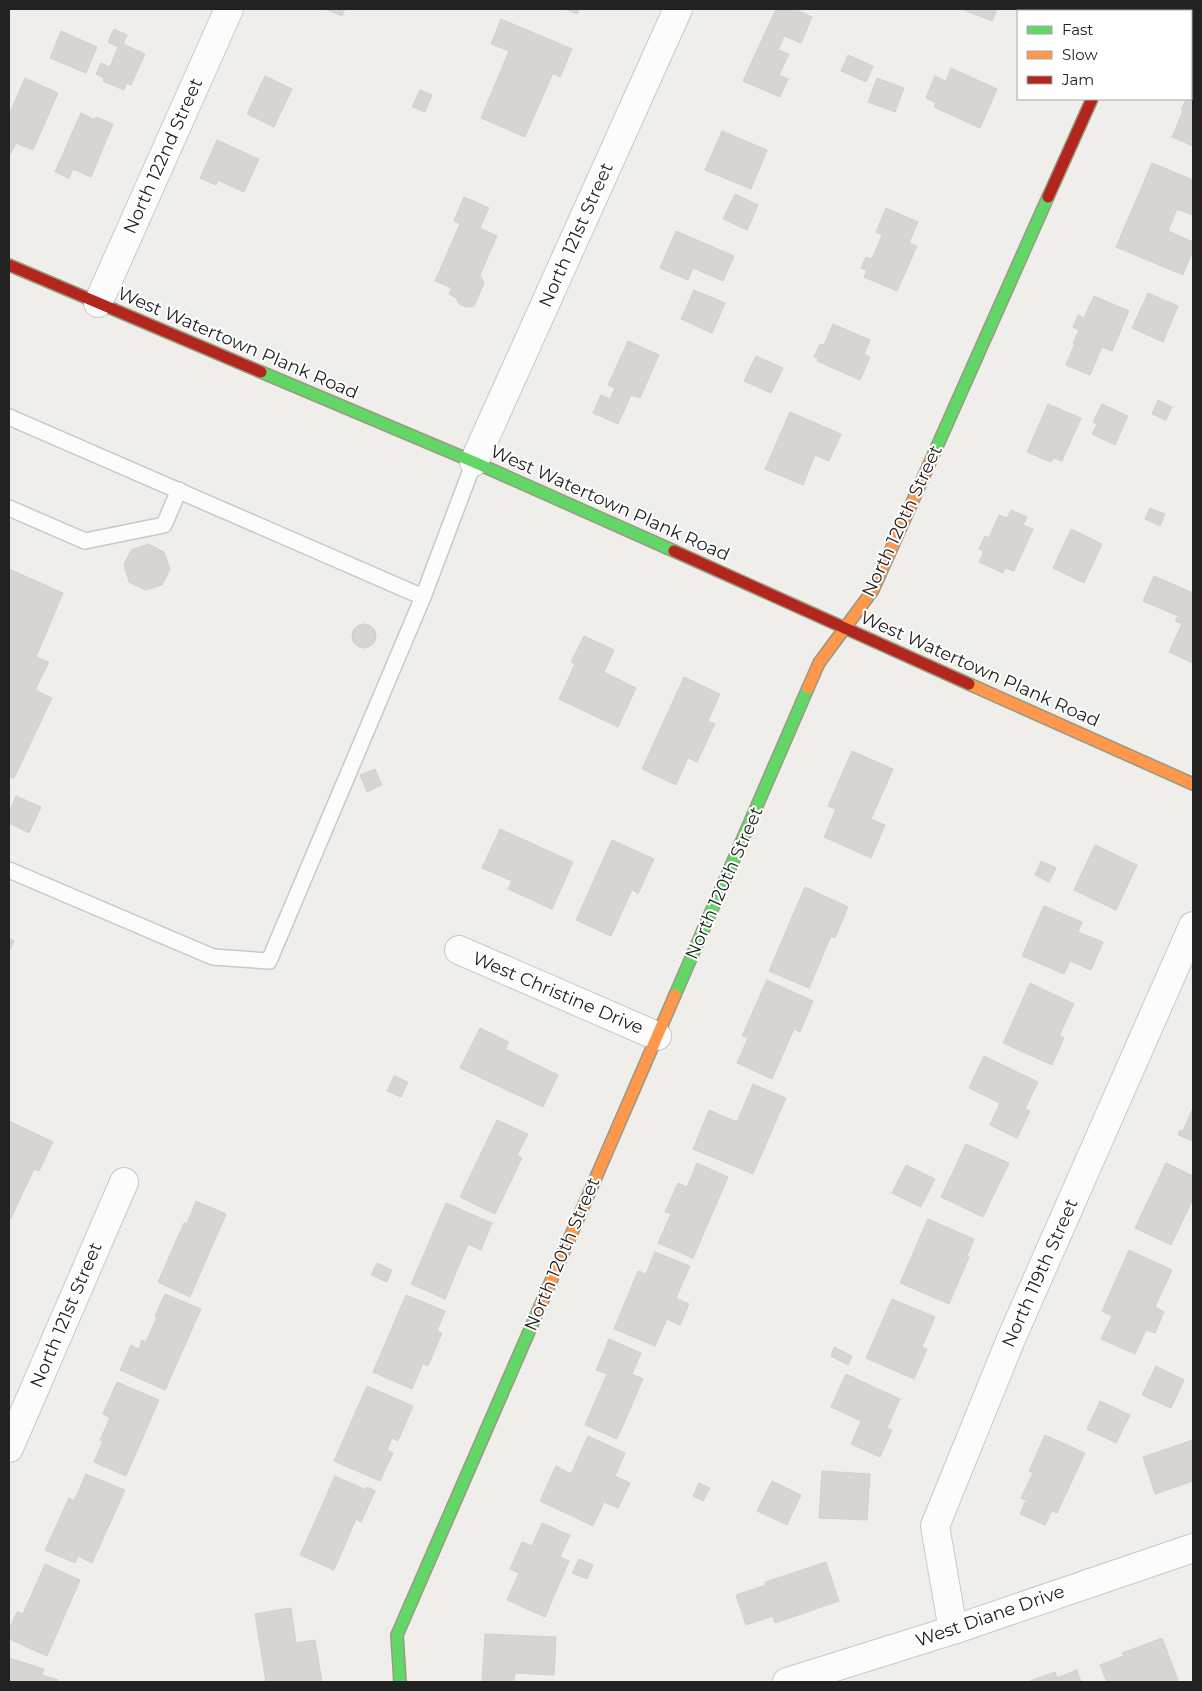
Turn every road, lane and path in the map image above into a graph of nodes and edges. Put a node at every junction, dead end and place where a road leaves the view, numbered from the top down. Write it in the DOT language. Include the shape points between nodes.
graph roads {
  1 [pos="229,9"];
  2 [pos="678,9"];
  3 [pos="1092,100"];
  4 [pos="9,265"];
  5 [pos="98,303"];
  6 [pos="9,417"];
  7 [pos="474,462"];
  8 [pos="179,490"];
  9 [pos="9,508"];
  10 [pos="423,597"];
  11 [pos="846,627"];
  12 [pos="1193,784"];
  13 [pos="9,870"];
  14 [pos="1193,926"];
  15 [pos="459,950"];
  16 [pos="657,1036"];
  17 [pos="124,1182"];
  18 [pos="9,1448"];
  19 [pos="1193,1548"];
  20 [pos="953,1630"];
  21 [pos="400,1682"];
  22 [pos="787,1682"];
  1 -- 5 [label="street, North 122nd Street"];
  2 -- 7 [label="street, North 121st Street"];
  3 -- 11 [label="street, North 120th Street" via="872,590"];
  4 -- 5 [label="street, West Watertown Plank Road"];
  5 -- 7 [label="street, West Watertown Plank Road"];
  6 -- 8 [label="lane"];
  7 -- 10 [label="lane"];
  7 -- 11 [label="street, West Watertown Plank Road"];
  8 -- 9 [label="lane" via="164,525 85,541"];
  8 -- 10 [label="lane"];
  10 -- 13 [label="lane" via="269,961 213,957"];
  11 -- 12 [label="street, West Watertown Plank Road"];
  11 -- 16 [label="street, North 120th Street" via="819,663"];
  14 -- 20 [label="street, North 119th Street" via="1011,1338 936,1526"];
  15 -- 16 [label="street, West Christine Drive"];
  16 -- 21 [label="street, North 120th Street" via="397,1634"];
  17 -- 18 [label="street, North 121st Street"];
  19 -- 20 [label="street, West Diane Drive"];
  20 -- 22 [label="street, West Diane Drive"];
}
